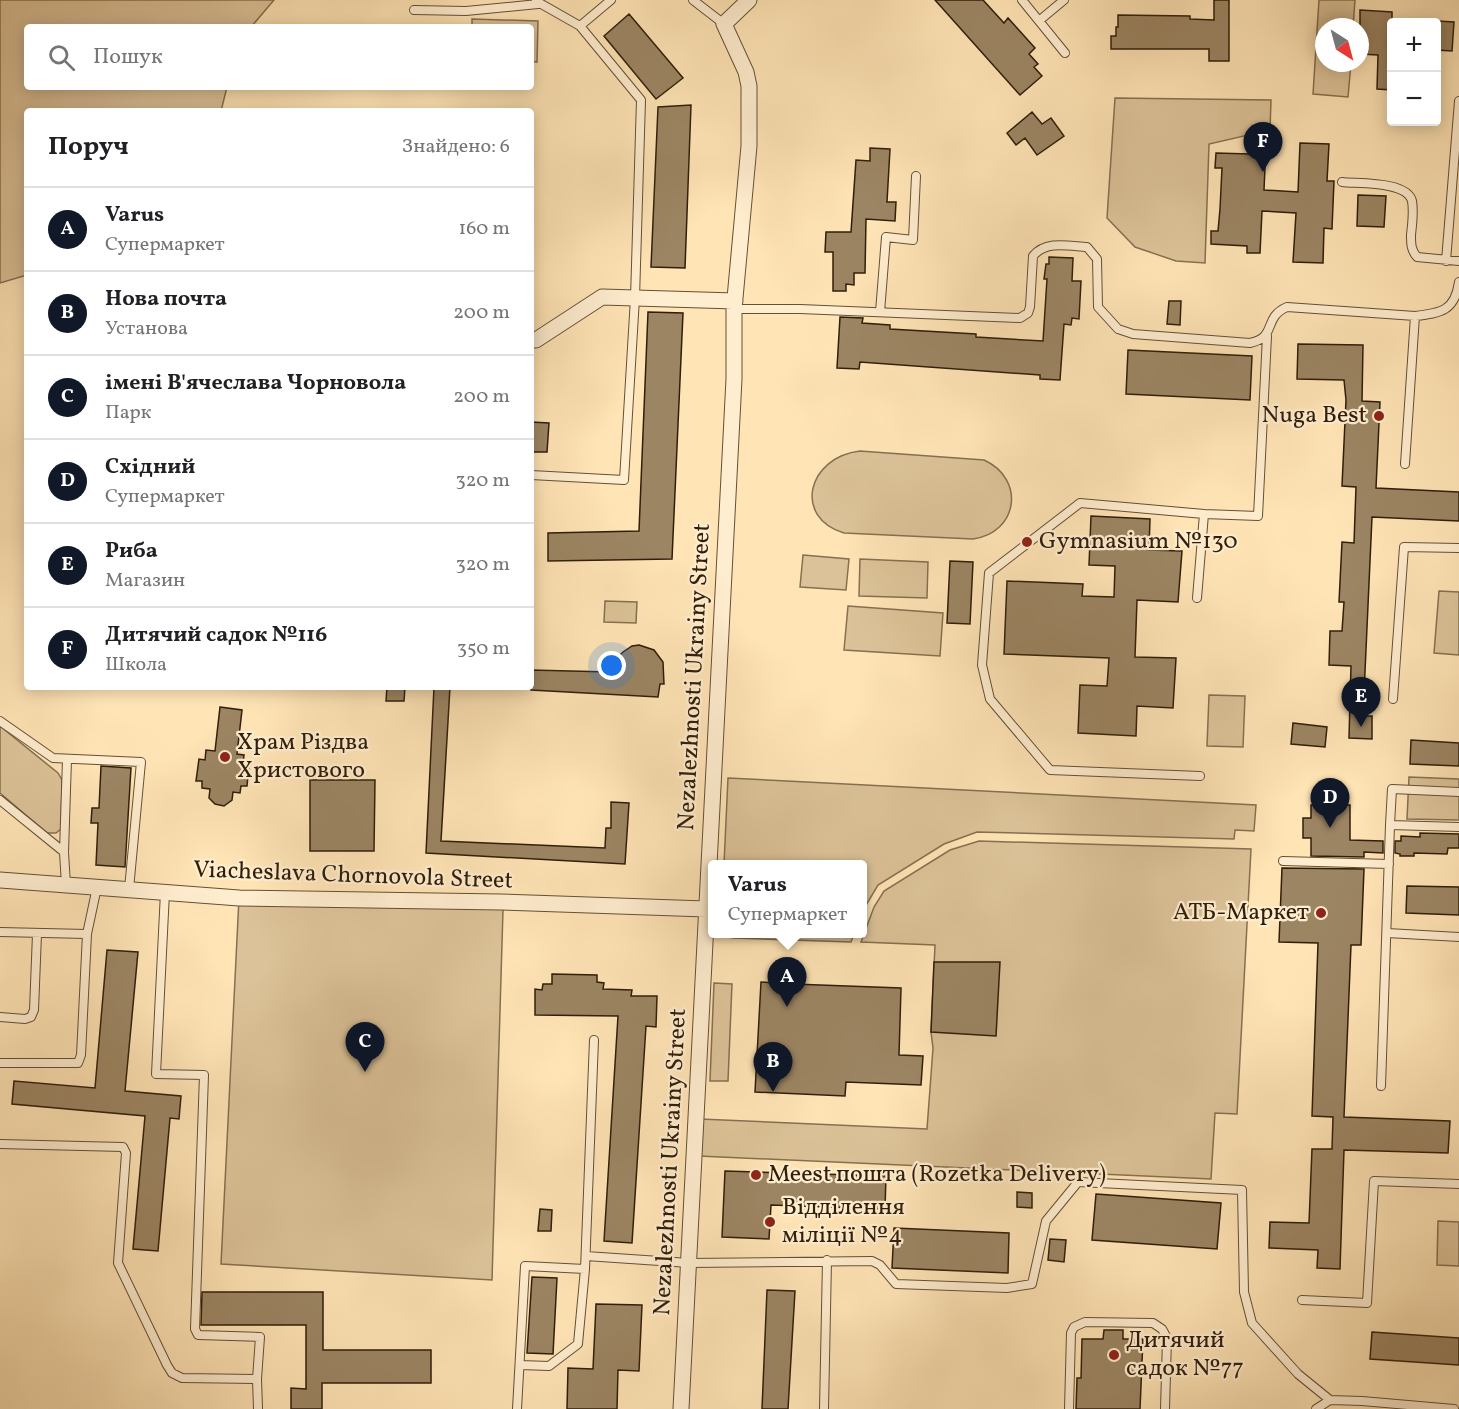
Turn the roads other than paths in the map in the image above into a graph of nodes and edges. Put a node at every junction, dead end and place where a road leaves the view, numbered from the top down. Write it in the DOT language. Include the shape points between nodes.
graph roads {
  1 [pos="611,0"];
  2 [pos="693,0"];
  3 [pos="749,0"];
  4 [pos="1022,0"];
  5 [pos="1064,0"];
  6 [pos="536,2"];
  7 [pos="414,10"];
  8 [pos="1040,20"];
  9 [pos="724,24"];
  10 [pos="580,26"];
  11 [pos="1065,53"];
  12 [pos="1459,101"];
  13 [pos="916,176"];
  14 [pos="1342,182"];
  15 [pos="1446,261"];
  16 [pos="1459,261"];
  17 [pos="1459,282"];
  18 [pos="635,298"];
  19 [pos="735,305"];
  20 [pos="880,312"];
  21 [pos="1414,316"];
  22 [pos="1267,336"];
  23 [pos="534,340"];
  24 [pos="1405,464"];
  25 [pos="534,475"];
  26 [pos="1204,514"];
  27 [pos="1459,548"];
  28 [pos="1197,598"];
  29 [pos="1393,699"];
  30 [pos="0,721"];
  31 [pos="67,759"];
  32 [pos="1200,776"];
  33 [pos="1459,792"];
  34 [pos="0,800"];
  35 [pos="1390,825"];
  36 [pos="1459,827"];
  37 [pos="64,852"];
  38 [pos="709,860"];
  39 [pos="1283,861"];
  40 [pos="1389,864"];
  41 [pos="708,871"];
  42 [pos="0,880"];
  43 [pos="66,885"];
  44 [pos="97,887"];
  45 [pos="129,889"];
  46 [pos="165,892"];
  47 [pos="706,909"];
  48 [pos="0,932"];
  49 [pos="1387,933"];
  50 [pos="37,934"];
  51 [pos="87,934"];
  52 [pos="1459,936"];
  53 [pos="0,1017"];
  54 [pos="594,1040"];
  55 [pos="0,1063"];
  56 [pos="1380,1086"];
  57 [pos="0,1144"];
  58 [pos="1459,1184"];
  59 [pos="586,1256"];
  60 [pos="827,1260"];
  61 [pos="689,1263"];
  62 [pos="585,1269"];
  63 [pos="1302,1300"];
  64 [pos="520,1365"];
  65 [pos="257,1379"];
  66 [pos="1330,1401"];
  67 [pos="258,1409"];
  68 [pos="517,1409"];
  69 [pos="681,1409"];
  70 [pos="824,1409"];
  71 [pos="1069,1409"];
  72 [pos="1165,1409"];
  73 [pos="1316,1409"];
  74 [pos="1454,1409"];
  1 -- 10 [label="lane"];
  2 -- 9 [label="lane"];
  3 -- 9 [label="street"];
  4 -- 8 [label="lane"];
  5 -- 8 [label="lane"];
  6 -- 7 [label="lane" via="466,10"];
  6 -- 10 [label="lane"];
  8 -- 11 [label="lane"];
  9 -- 19 [label="street, Nezalezhnosti Ukrainy Street" via="749,86 749,146"];
  10 -- 18 [label="lane" via="640,100"];
  12 -- 15 [label="lane"];
  13 -- 20 [label="lane" via="913,240 886,237"];
  14 -- 15 [label="lane" via="1382,185 1406,192 1412,204 1413,253"];
  15 -- 16 [label="lane"];
  17 -- 21 [label="lane" via="1454,300 1445,310"];
  18 -- 19 [label="street"];
  18 -- 23 [label="street" via="602,297"];
  18 -- 25 [label="lane" via="624,480"];
  19 -- 20 [label="lane"];
  19 -- 38 [label="street, Nezalezhnosti Ukrainy Street"];
  20 -- 22 [label="lane" via="1020,318 1030,307 1033,256 1038,250 1046,246 1088,247 1097,259 1098,307 1118,329 1133,334 1250,343"];
  21 -- 22 [label="lane" via="1287,308 1271,320"];
  21 -- 24 [label="lane"];
  22 -- 26 [label="lane" via="1258,516"];
  26 -- 28 [label="lane"];
  26 -- 32 [label="lane" via="1080,503 989,573 982,665 990,699 1050,770"];
  27 -- 29 [label="lane" via="1404,547"];
  30 -- 31 [label="lane" via="52,758"];
  31 -- 37 [label="lane"];
  31 -- 45 [label="lane" via="141,762"];
  33 -- 35 [label="lane" via="1392,789"];
  34 -- 37 [label="lane"];
  35 -- 36 [label="lane"];
  35 -- 40 [label="lane"];
  37 -- 43 [label="lane"];
  39 -- 40 [label="lane"];
  40 -- 49 [label="lane"];
  41 -- 47 [label="street, Nezalezhnosti Ukrainy Street"];
  42 -- 43 [label="street, Viacheslava Chornovola Street"];
  43 -- 44 [label="street, Viacheslava Chornovola Street"];
  44 -- 45 [label="street, Viacheslava Chornovola Street"];
  44 -- 51 [label="lane"];
  45 -- 46 [label="street, Viacheslava Chornovola Street"];
  46 -- 47 [label="street, Viacheslava Chornovola Street" via="239,898"];
  46 -- 65 [label="lane" via="156,1074 204,1075 195,1329 198,1335 260,1337"];
  47 -- 61 [label="street, Nezalezhnosti Ukrainy Street"];
  48 -- 50 [label="lane"];
  49 -- 52 [label="lane"];
  49 -- 56 [label="lane"];
  50 -- 51 [label="lane"];
  50 -- 53 [label="lane" via="31,1017"];
  51 -- 55 [label="lane" via="78,1063"];
  54 -- 59 [label="lane"];
  57 -- 65 [label="lane" via="123,1147 126,1152 118,1263 166,1365 182,1378"];
  58 -- 63 [label="lane" via="1374,1181 1367,1303"];
  59 -- 61 [label="lane"];
  59 -- 62 [label="lane"];
  60 -- 61 [label="lane"];
  60 -- 66 [label="lane" via="872,1261 896,1284 1007,1288 1032,1284 1046,1221 1078,1182 1242,1190 1244,1292 1252,1323"];
  60 -- 70 [label="lane"];
  61 -- 69 [label="street, Nezalezhnosti Ukrainy Street"];
  62 -- 64 [label="lane" via="578,1344 549,1366"];
  62 -- 64 [label="lane" via="525,1266"];
  64 -- 68 [label="lane"];
  65 -- 67 [label="lane"];
  66 -- 73 [label="lane"];
  66 -- 74 [label="lane"];
  71 -- 72 [label="lane" via="1071,1334 1074,1327 1085,1322 1154,1323 1162,1329 1167,1338"];
}
